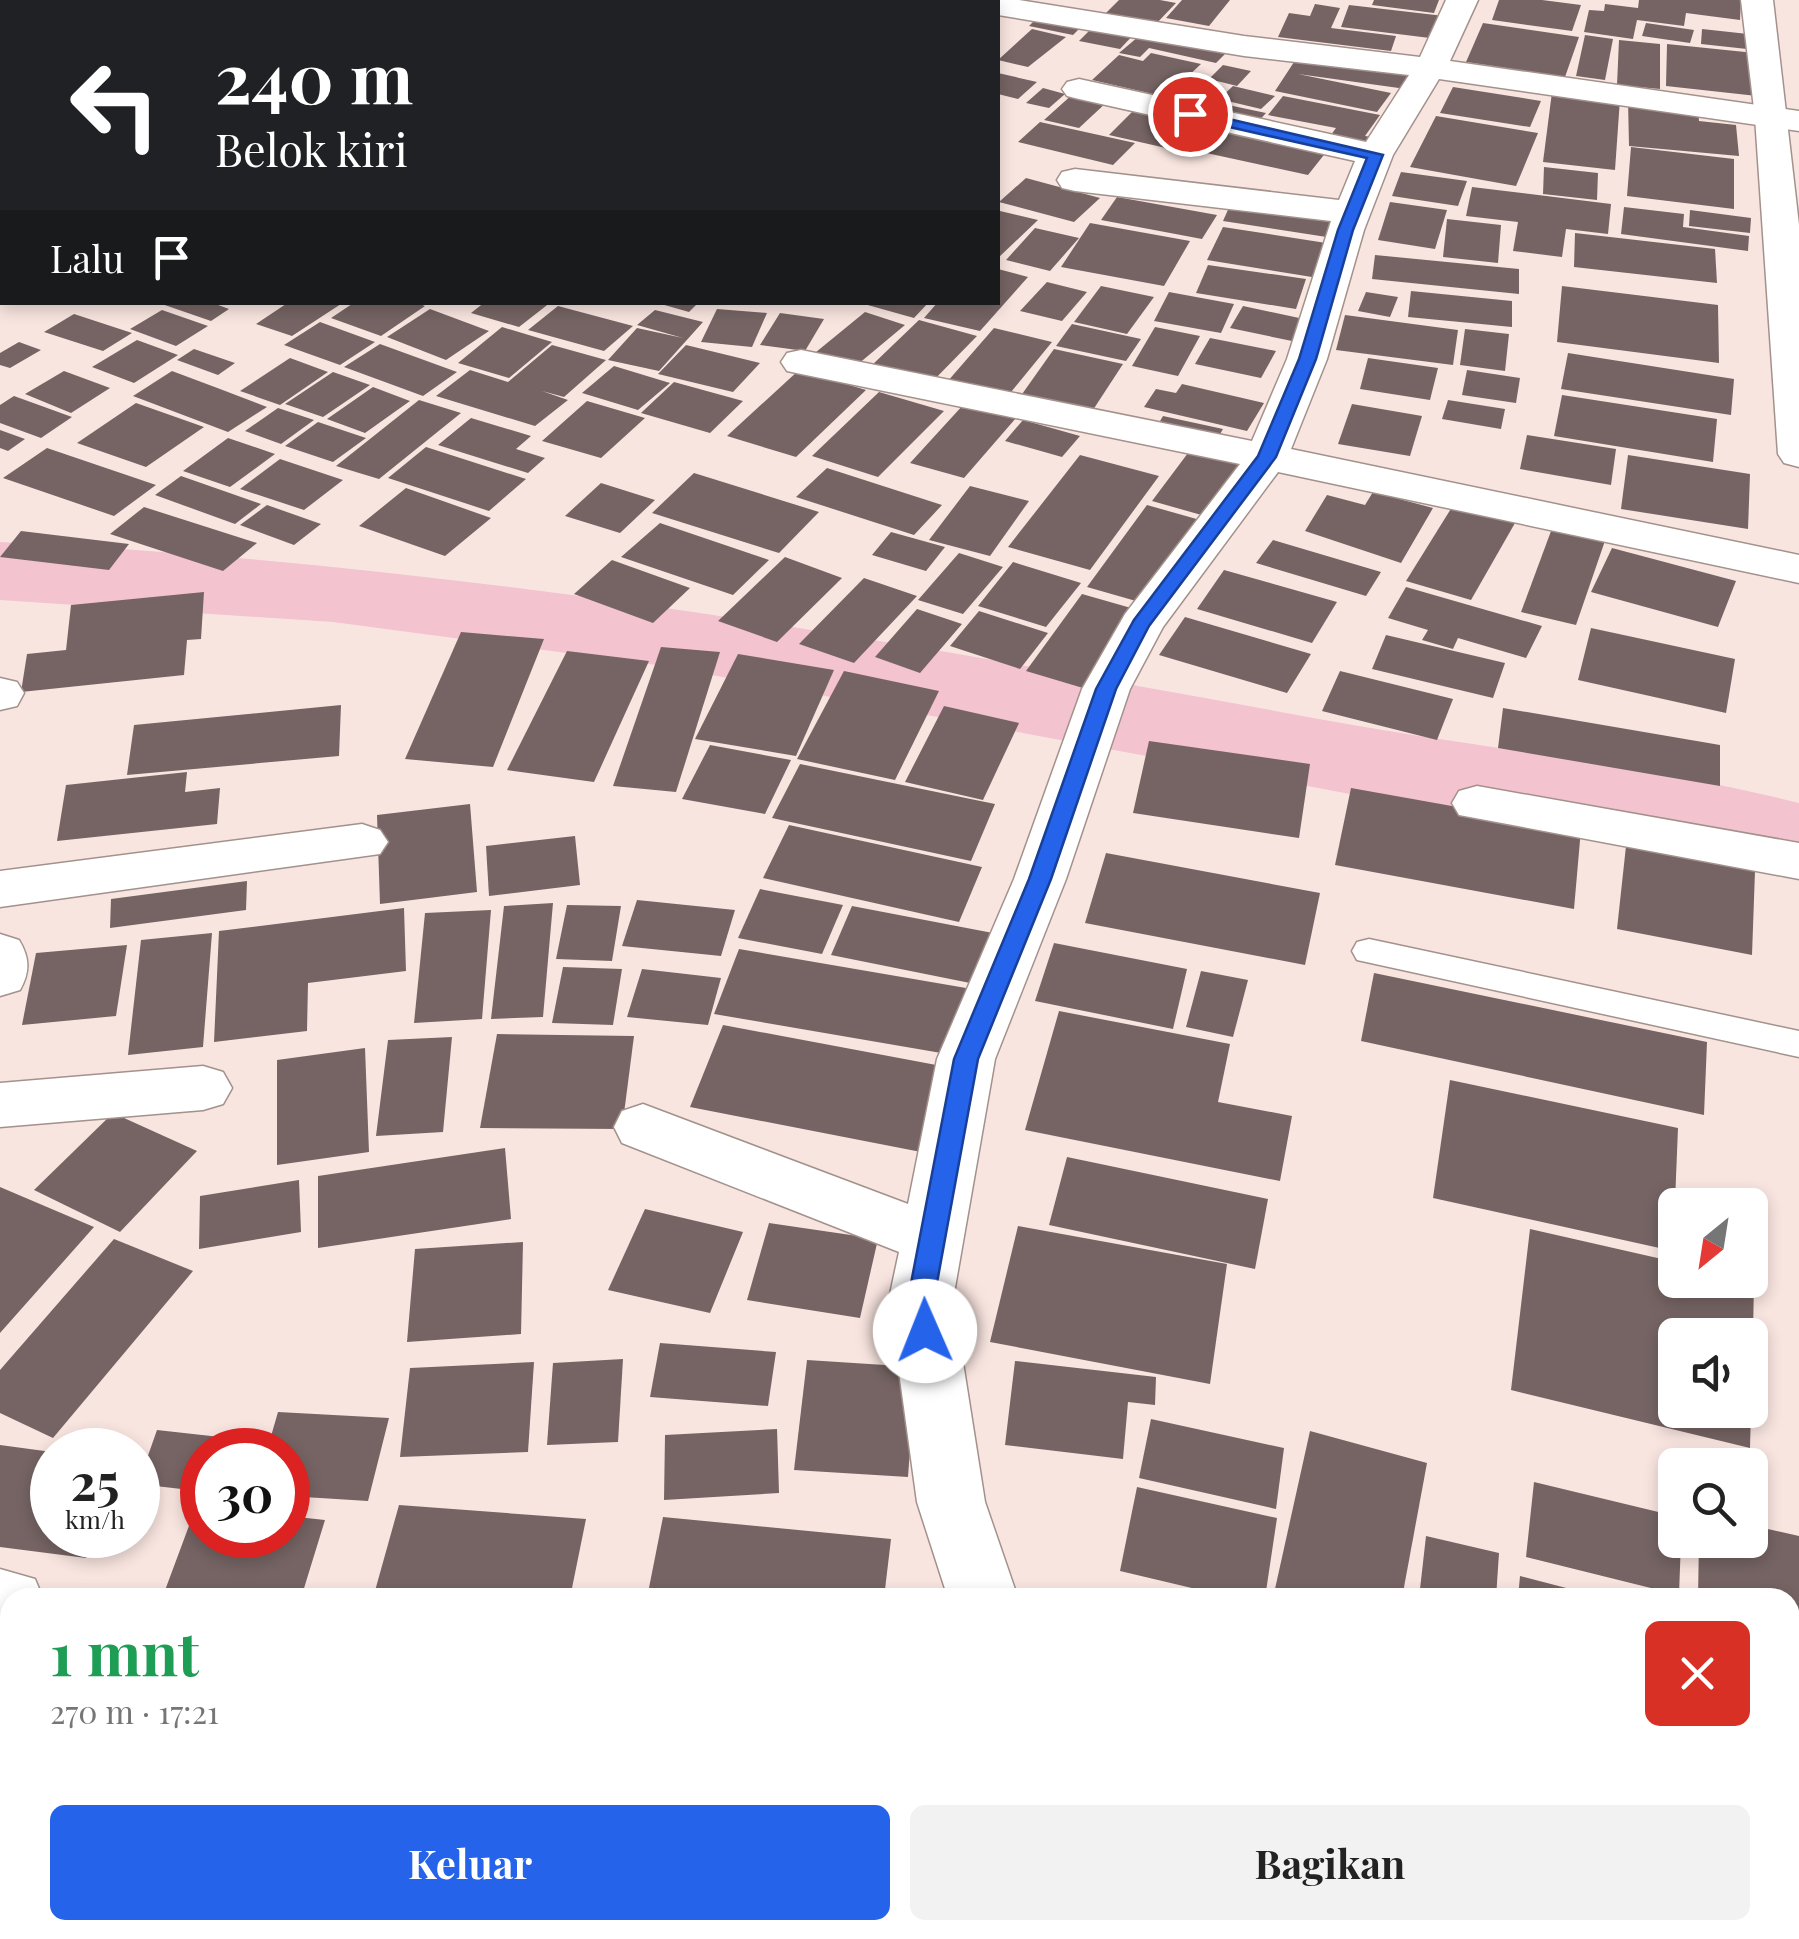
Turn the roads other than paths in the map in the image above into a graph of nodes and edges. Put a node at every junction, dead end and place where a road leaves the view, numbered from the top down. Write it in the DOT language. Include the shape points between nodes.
graph roads {
  1 [pos="1462,0"];
  2 [pos="1757,0"];
  3 [pos="1000,6"];
  4 [pos="1430,68"];
  5 [pos="1078,90"];
  6 [pos="1785,119"];
  7 [pos="1376,155"];
  8 [pos="1075,180"];
  9 [pos="1353,213"];
  10 [pos="801,362"];
  11 [pos="1799,454"];
  12 [pos="1267,457"];
  13 [pos="1799,569"];
  14 [pos="1477,803"];
  15 [pos="362,842"];
  16 [pos="1799,861"];
  17 [pos="0,889"];
  18 [pos="1369,950"];
  19 [pos="0,954"];
  20 [pos="0,976"];
  21 [pos="1799,1044"];
  22 [pos="203,1088"];
  23 [pos="0,1105"];
  24 [pos="643,1127"];
  25 [pos="931,1238"];
  26 [pos="980,1588"];
  1 -- 4 [label="street"];
  2 -- 6 [label="street"];
  3 -- 4 [label="street"];
  4 -- 6 [label="street"];
  4 -- 7 [label="street"];
  5 -- 7 [label="street"];
  6 -- 11 [label="street"];
  7 -- 9 [label="street"];
  8 -- 9 [label="street"];
  9 -- 12 [label="street" via="1307,359"];
  10 -- 12 [label="street"];
  12 -- 13 [label="street"];
  12 -- 25 [label="street" via="1140,624 1106,689 1040,879 966,1059"];
  14 -- 16 [label="street"];
  15 -- 17 [label="street"];
  18 -- 21 [label="lane"];
  19 -- 20 [label="street"];
  22 -- 23 [label="street"];
  24 -- 25 [label="street"];
  25 -- 26 [label="street" via="921,1299 932,1394 951,1502"];
}
